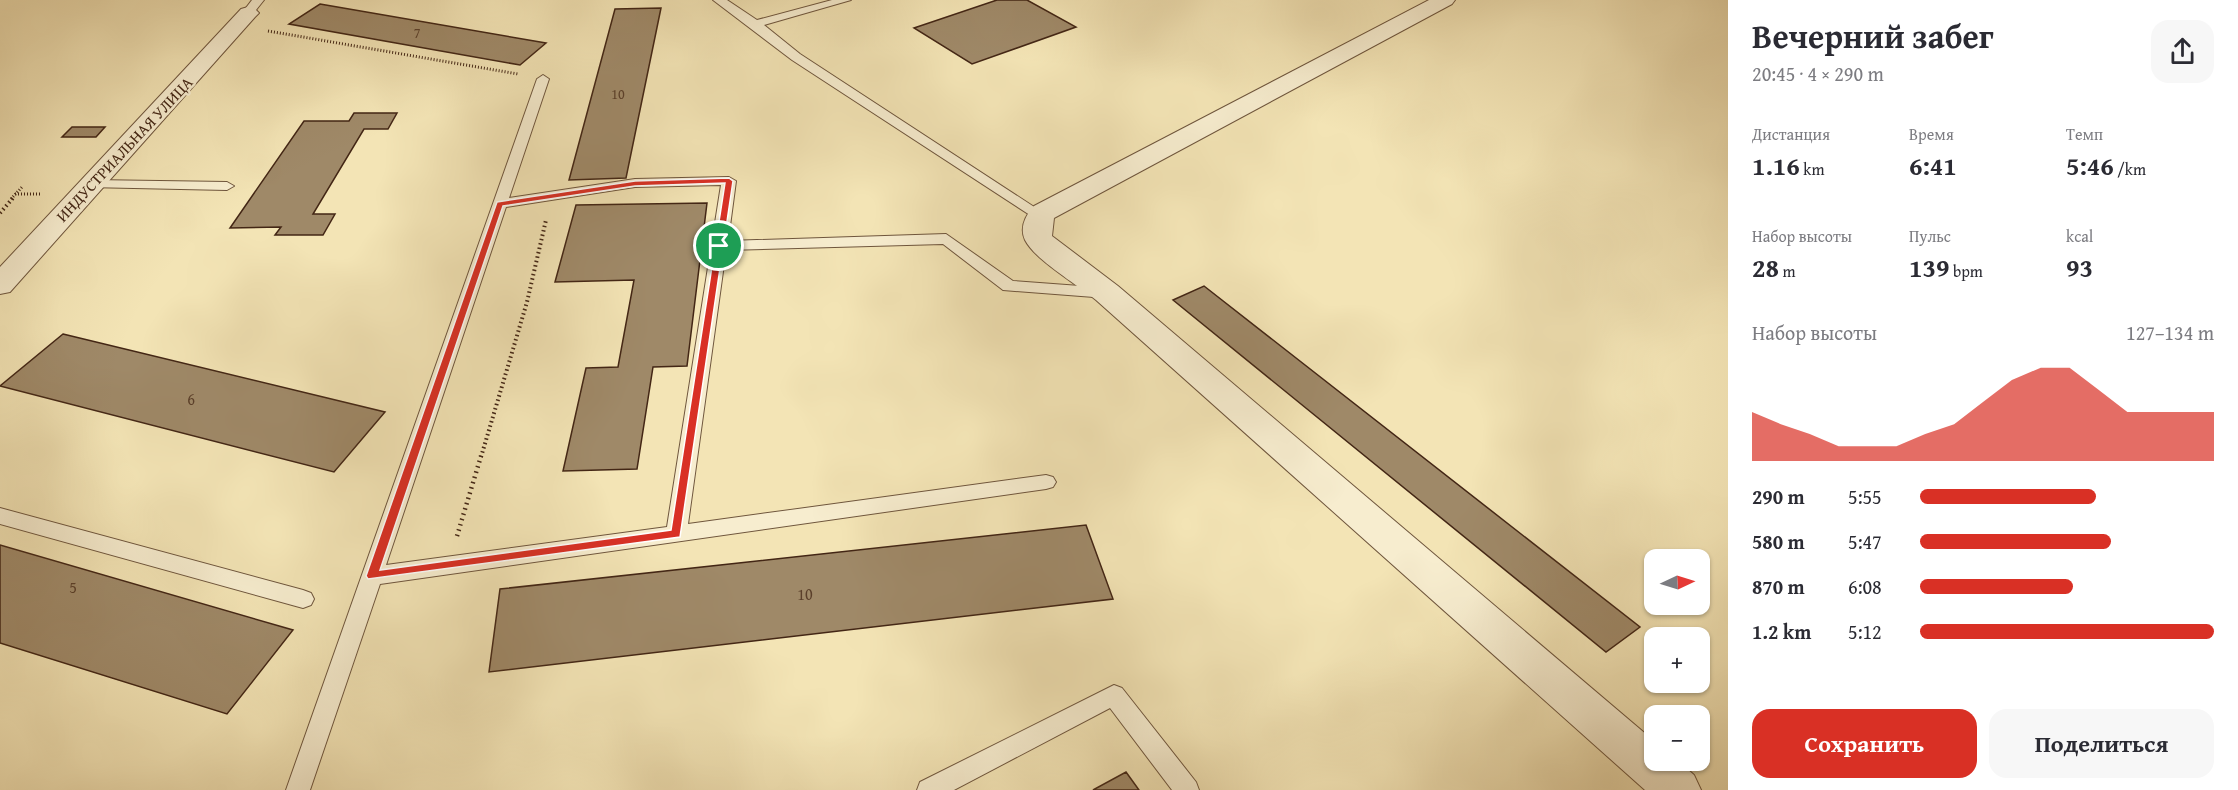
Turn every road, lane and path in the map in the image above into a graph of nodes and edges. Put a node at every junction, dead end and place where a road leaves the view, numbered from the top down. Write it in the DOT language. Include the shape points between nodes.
graph roads {
  1 [pos="719,0"];
  2 [pos="845,0"];
  3 [pos="1445,0"];
  4 [pos="248,13"];
  5 [pos="755,24"];
  6 [pos="543,79"];
  7 [pos="92,184"];
  8 [pos="227,186"];
  9 [pos="22,187"];
  10 [pos="552,196"];
  11 [pos="500,204"];
  12 [pos="0,213"];
  13 [pos="1041,216"];
  14 [pos="719,246"];
  15 [pos="4,275"];
  16 [pos="1107,293"];
  17 [pos="1046,482"];
  18 [pos="0,516"];
  19 [pos="676,534"];
  20 [pos="449,566"];
  21 [pos="372,576"];
  22 [pos="303,599"];
  23 [pos="298,790"];
  24 [pos="929,790"];
  25 [pos="1187,790"];
  26 [pos="1678,790"];
  1 -- 5 [label="lane"];
  2 -- 5 [label="lane"];
  3 -- 13 [label="street"];
  4 -- 6 [label="path"];
  4 -- 7 [label="street, ИНДУСТРИАЛЬНАЯ УЛИЦА"];
  5 -- 13 [label="lane" via="796,57"];
  6 -- 11 [label="lane"];
  7 -- 8 [label="lane"];
  7 -- 15 [label="street, ИНДУСТРИАЛЬНАЯ УЛИЦА"];
  9 -- 12 [label="path"];
  10 -- 11 [label="lane"];
  10 -- 14 [label="lane" via="635,183 729,181"];
  10 -- 20 [label="path" via="527,302"];
  11 -- 21 [label="lane"];
  13 -- 16 [label="street" via="1036,229 1038,238"];
  14 -- 16 [label="lane" via="946,239 1009,286"];
  14 -- 19 [label="lane"];
  16 -- 26 [label="street"];
  17 -- 19 [label="lane"];
  18 -- 22 [label="lane"];
  19 -- 20 [label="lane"];
  20 -- 21 [label="lane"];
  21 -- 23 [label="lane"];
  24 -- 25 [label="lane" via="1114,695"];
}
